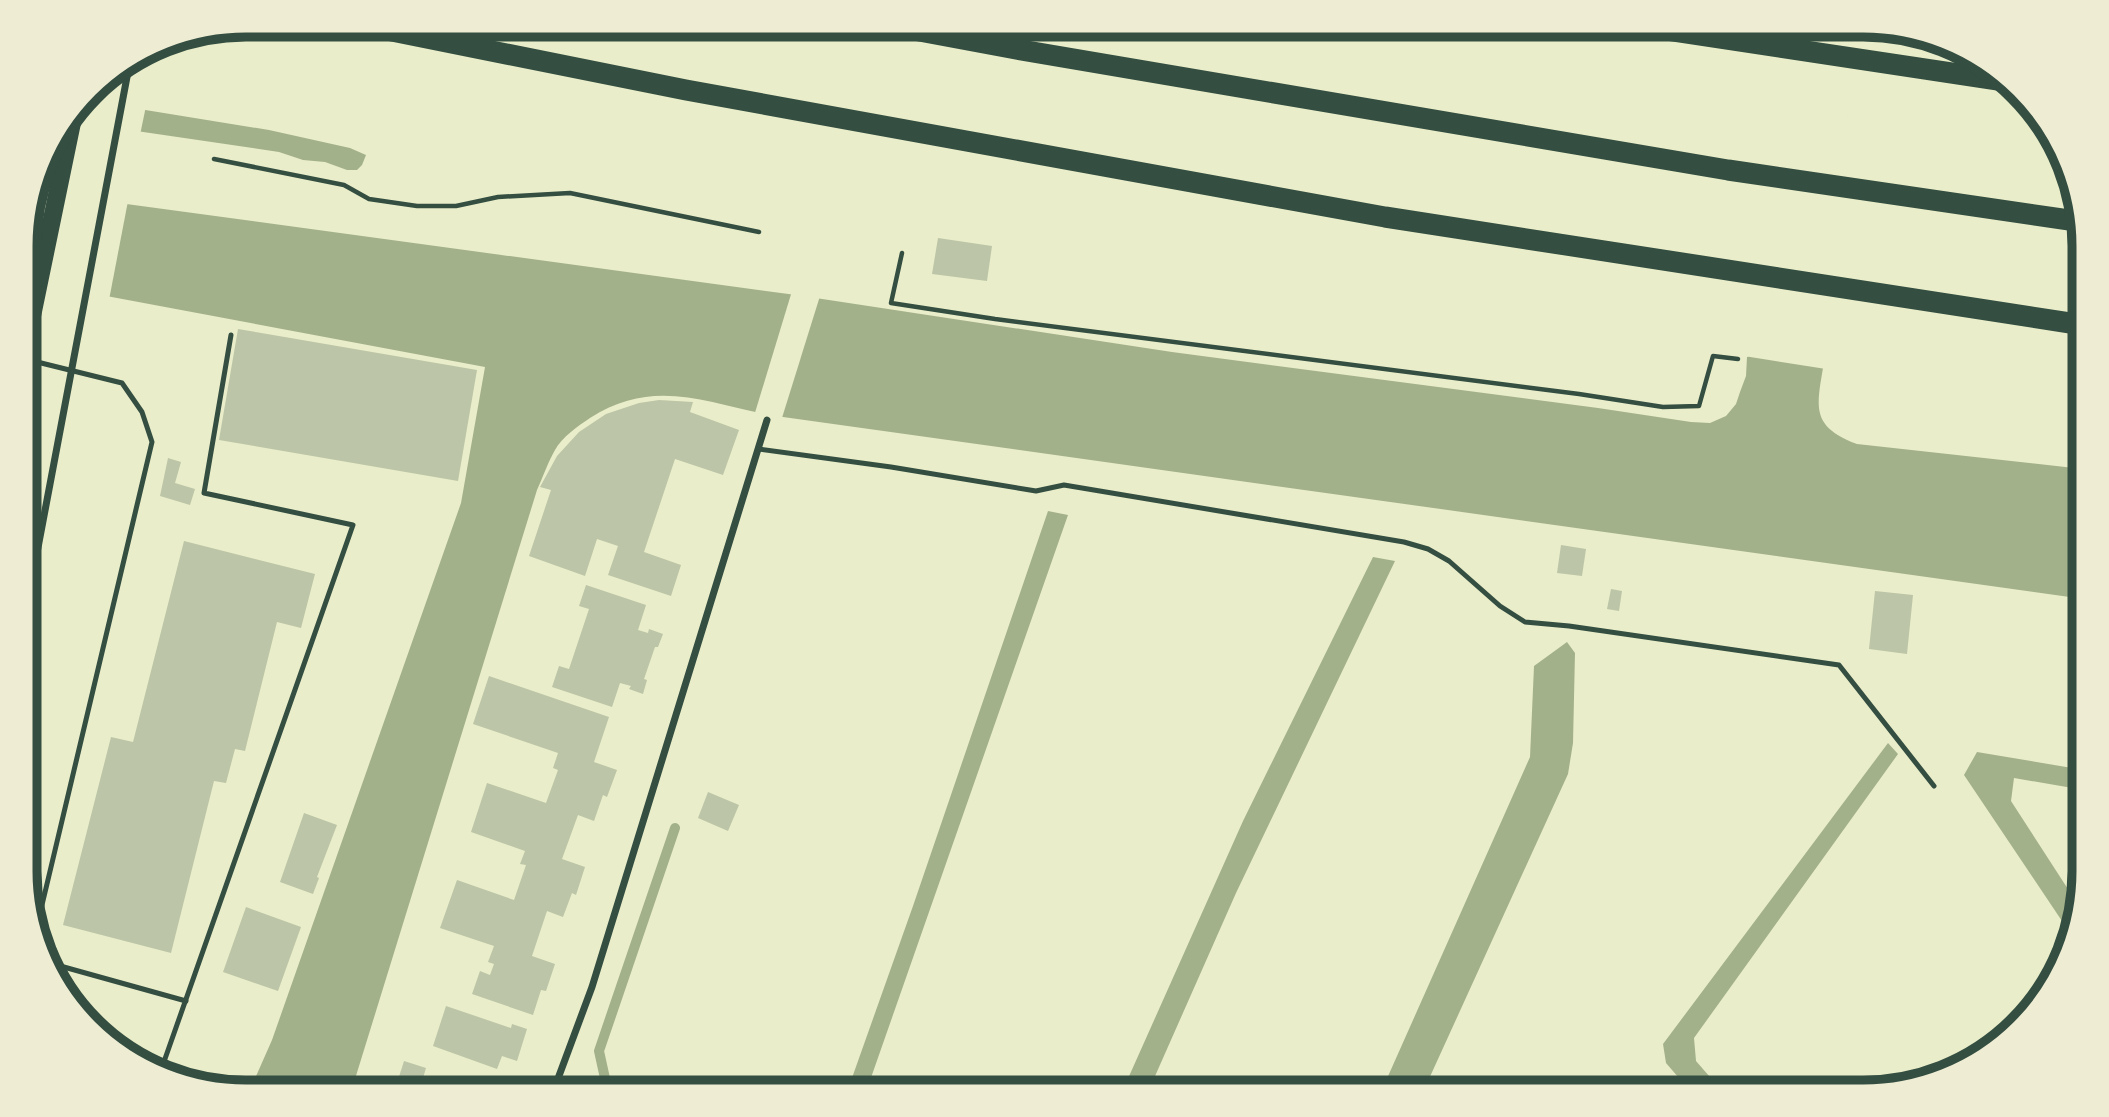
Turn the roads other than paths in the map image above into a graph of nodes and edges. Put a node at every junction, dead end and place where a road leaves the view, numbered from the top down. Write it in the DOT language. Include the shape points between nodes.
graph roads {
  1 [pos="426,37"];
  2 [pos="954,37"];
  3 [pos="1716,37"];
  4 [pos="128,74"];
  5 [pos="1987,78"];
  6 [pos="70,134"];
  7 [pos="2070,220"];
  8 [pos="37,292"];
  9 [pos="2072,323"];
  10 [pos="231,335"];
  11 [pos="37,362"];
  12 [pos="767,420"];
  13 [pos="759,449"];
  14 [pos="37,553"];
  15 [pos="1934,786"];
  16 [pos="41,909"];
  17 [pos="60,966"];
  18 [pos="186,1002"];
  19 [pos="164,1063"];
  20 [pos="557,1080"];
  1 -- 9 [label="highway" via="686,90 1371,215"];
  2 -- 7 [label="highway" via="1728,170"];
  3 -- 5 [label="highway"];
  4 -- 14 [label="street"];
  6 -- 8 [label="main road"];
  10 -- 18 [label="lane" via="204,492 353,525"];
  11 -- 16 [label="lane" via="121,383 142,412 152,442"];
  12 -- 13 [label="street"];
  13 -- 15 [label="lane" via="1037,491 1064,485 1404,542 1449,561 1525,622 1839,665"];
  13 -- 20 [label="street" via="596,974"];
  17 -- 18 [label="lane"];
  18 -- 19 [label="lane"];
}
